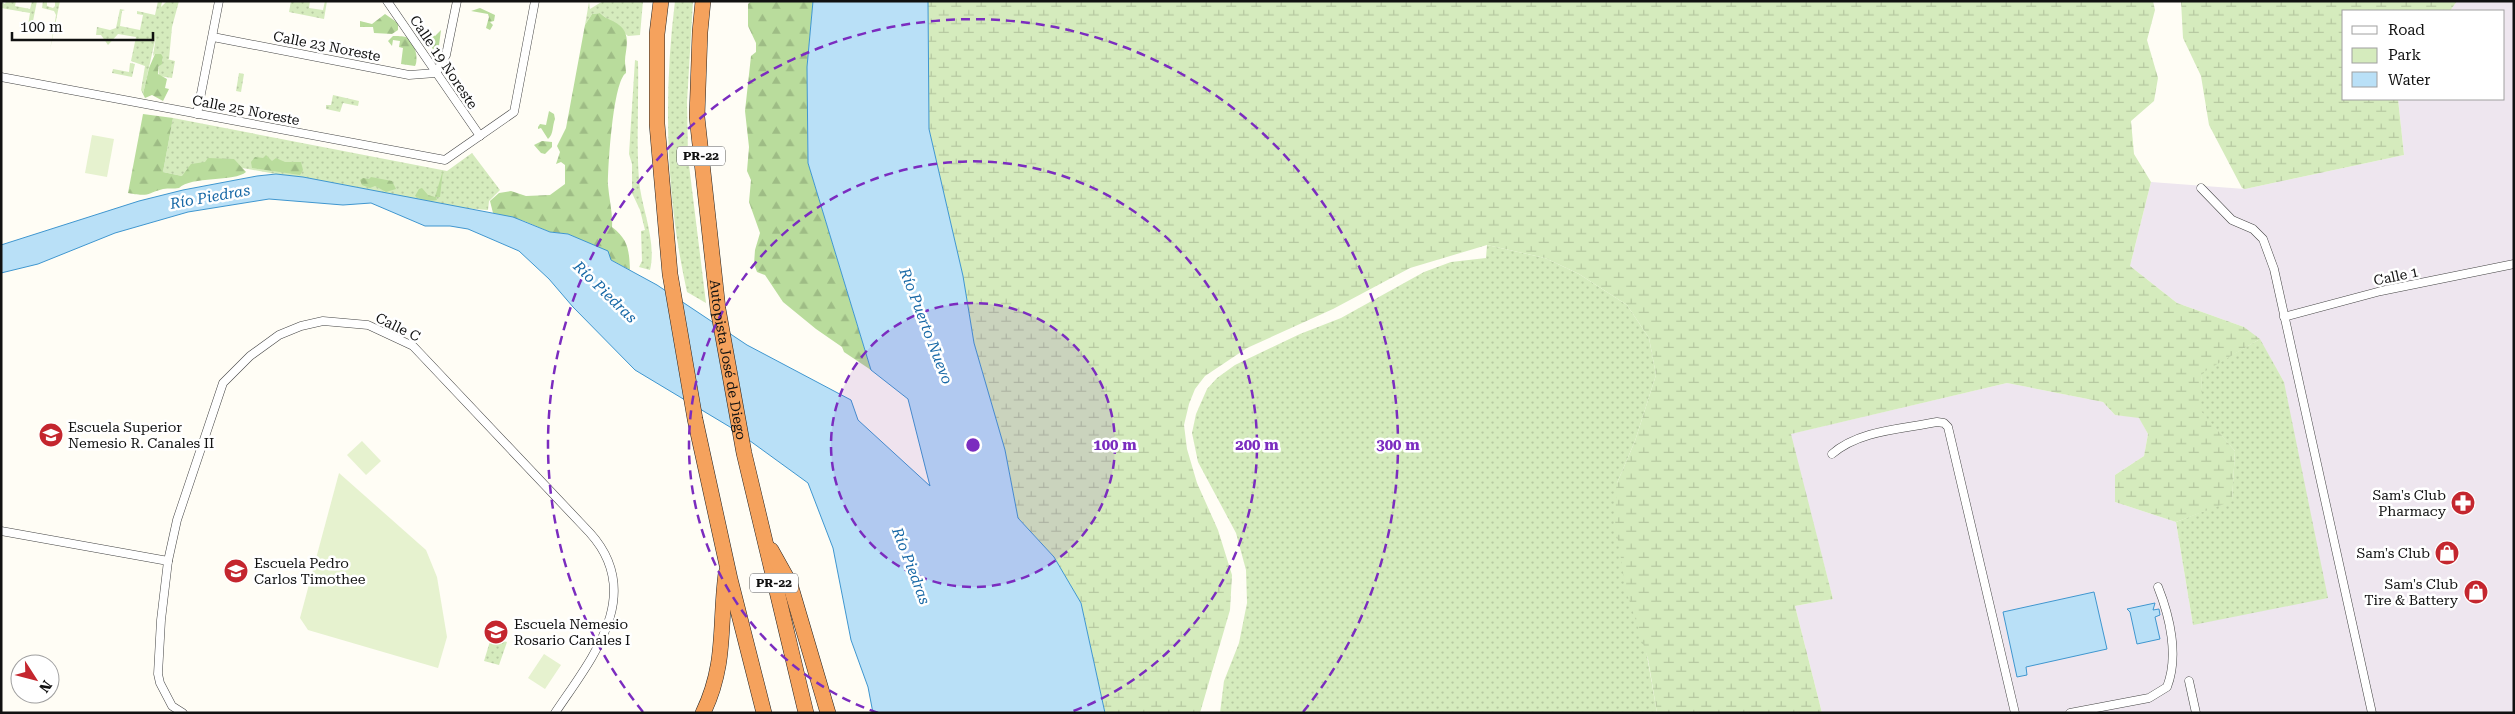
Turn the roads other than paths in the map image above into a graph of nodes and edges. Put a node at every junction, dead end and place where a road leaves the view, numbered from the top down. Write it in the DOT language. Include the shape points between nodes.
graph roads {
  1 [pos="219,1"];
  2 [pos="387,1"];
  3 [pos="456,1"];
  4 [pos="535,1"];
  5 [pos="661,1"];
  6 [pos="704,1"];
  7 [pos="213,37"];
  8 [pos="436,73"];
  9 [pos="1,77"];
  10 [pos="197,114"];
  11 [pos="480,136"];
  12 [pos="2201,188"];
  13 [pos="2514,264"];
  14 [pos="2284,316"];
  15 [pos="1832,454"];
  16 [pos="1,531"];
  17 [pos="762,532"];
  18 [pos="168,561"];
  19 [pos="727,564"];
  20 [pos="2158,587"];
  21 [pos="2189,681"];
  22 [pos="183,713"];
  23 [pos="555,713"];
  24 [pos="702,713"];
  25 [pos="764,713"];
  26 [pos="806,713"];
  27 [pos="828,713"];
  28 [pos="2014,713"];
  29 [pos="2070,713"];
  30 [pos="2196,713"];
  31 [pos="2372,713"];
  1 -- 7 [label="street"];
  2 -- 8 [label="street, Calle 19 Noreste"];
  3 -- 8 [label="street" via="446,54"];
  4 -- 11 [label="street, Calle 25 Noreste" via="514,112"];
  5 -- 19 [label="highway, PR-22" via="657,34 657,124 670,274 695,419"];
  6 -- 17 [label="highway, Autopista José de Diego / PR-22" via="697,117 718,309"];
  7 -- 8 [label="street, Calle 23 Noreste" via="409,75"];
  7 -- 10 [label="street"];
  8 -- 11 [label="street, Calle 19 Noreste"];
  9 -- 10 [label="street, Calle 25 Noreste"];
  10 -- 11 [label="street, Calle 25 Noreste" via="445,160"];
  12 -- 14 [label="street" via="2232,220 2253,229 2262,238 2274,269"];
  13 -- 14 [label="street, Calle 1" via="2381,291"];
  14 -- 31 [label="street"];
  15 -- 28 [label="street" via="1850,441 1868,436 1937,422 1948,427"];
  16 -- 18 [label="street"];
  17 -- 26 [label="highway, Autopista José de Diego / PR-22"];
  17 -- 27 [label="highway" via="790,584"];
  18 -- 22 [label="street, Calle C" via="160,620 158,674 172,706"];
  18 -- 23 [label="street, Calle C" via="177,520 224,384 238,367 279,335 301,326 323,321 368,325 414,346 593,536 607,558 614,584 610,623 597,651"];
  19 -- 24 [label="highway" via="720,666"];
  19 -- 25 [label="highway, PR-22"];
  20 -- 29 [label="street" via="2168,611 2173,671 2167,688 2148,698"];
  21 -- 30 [label="street"];
}
